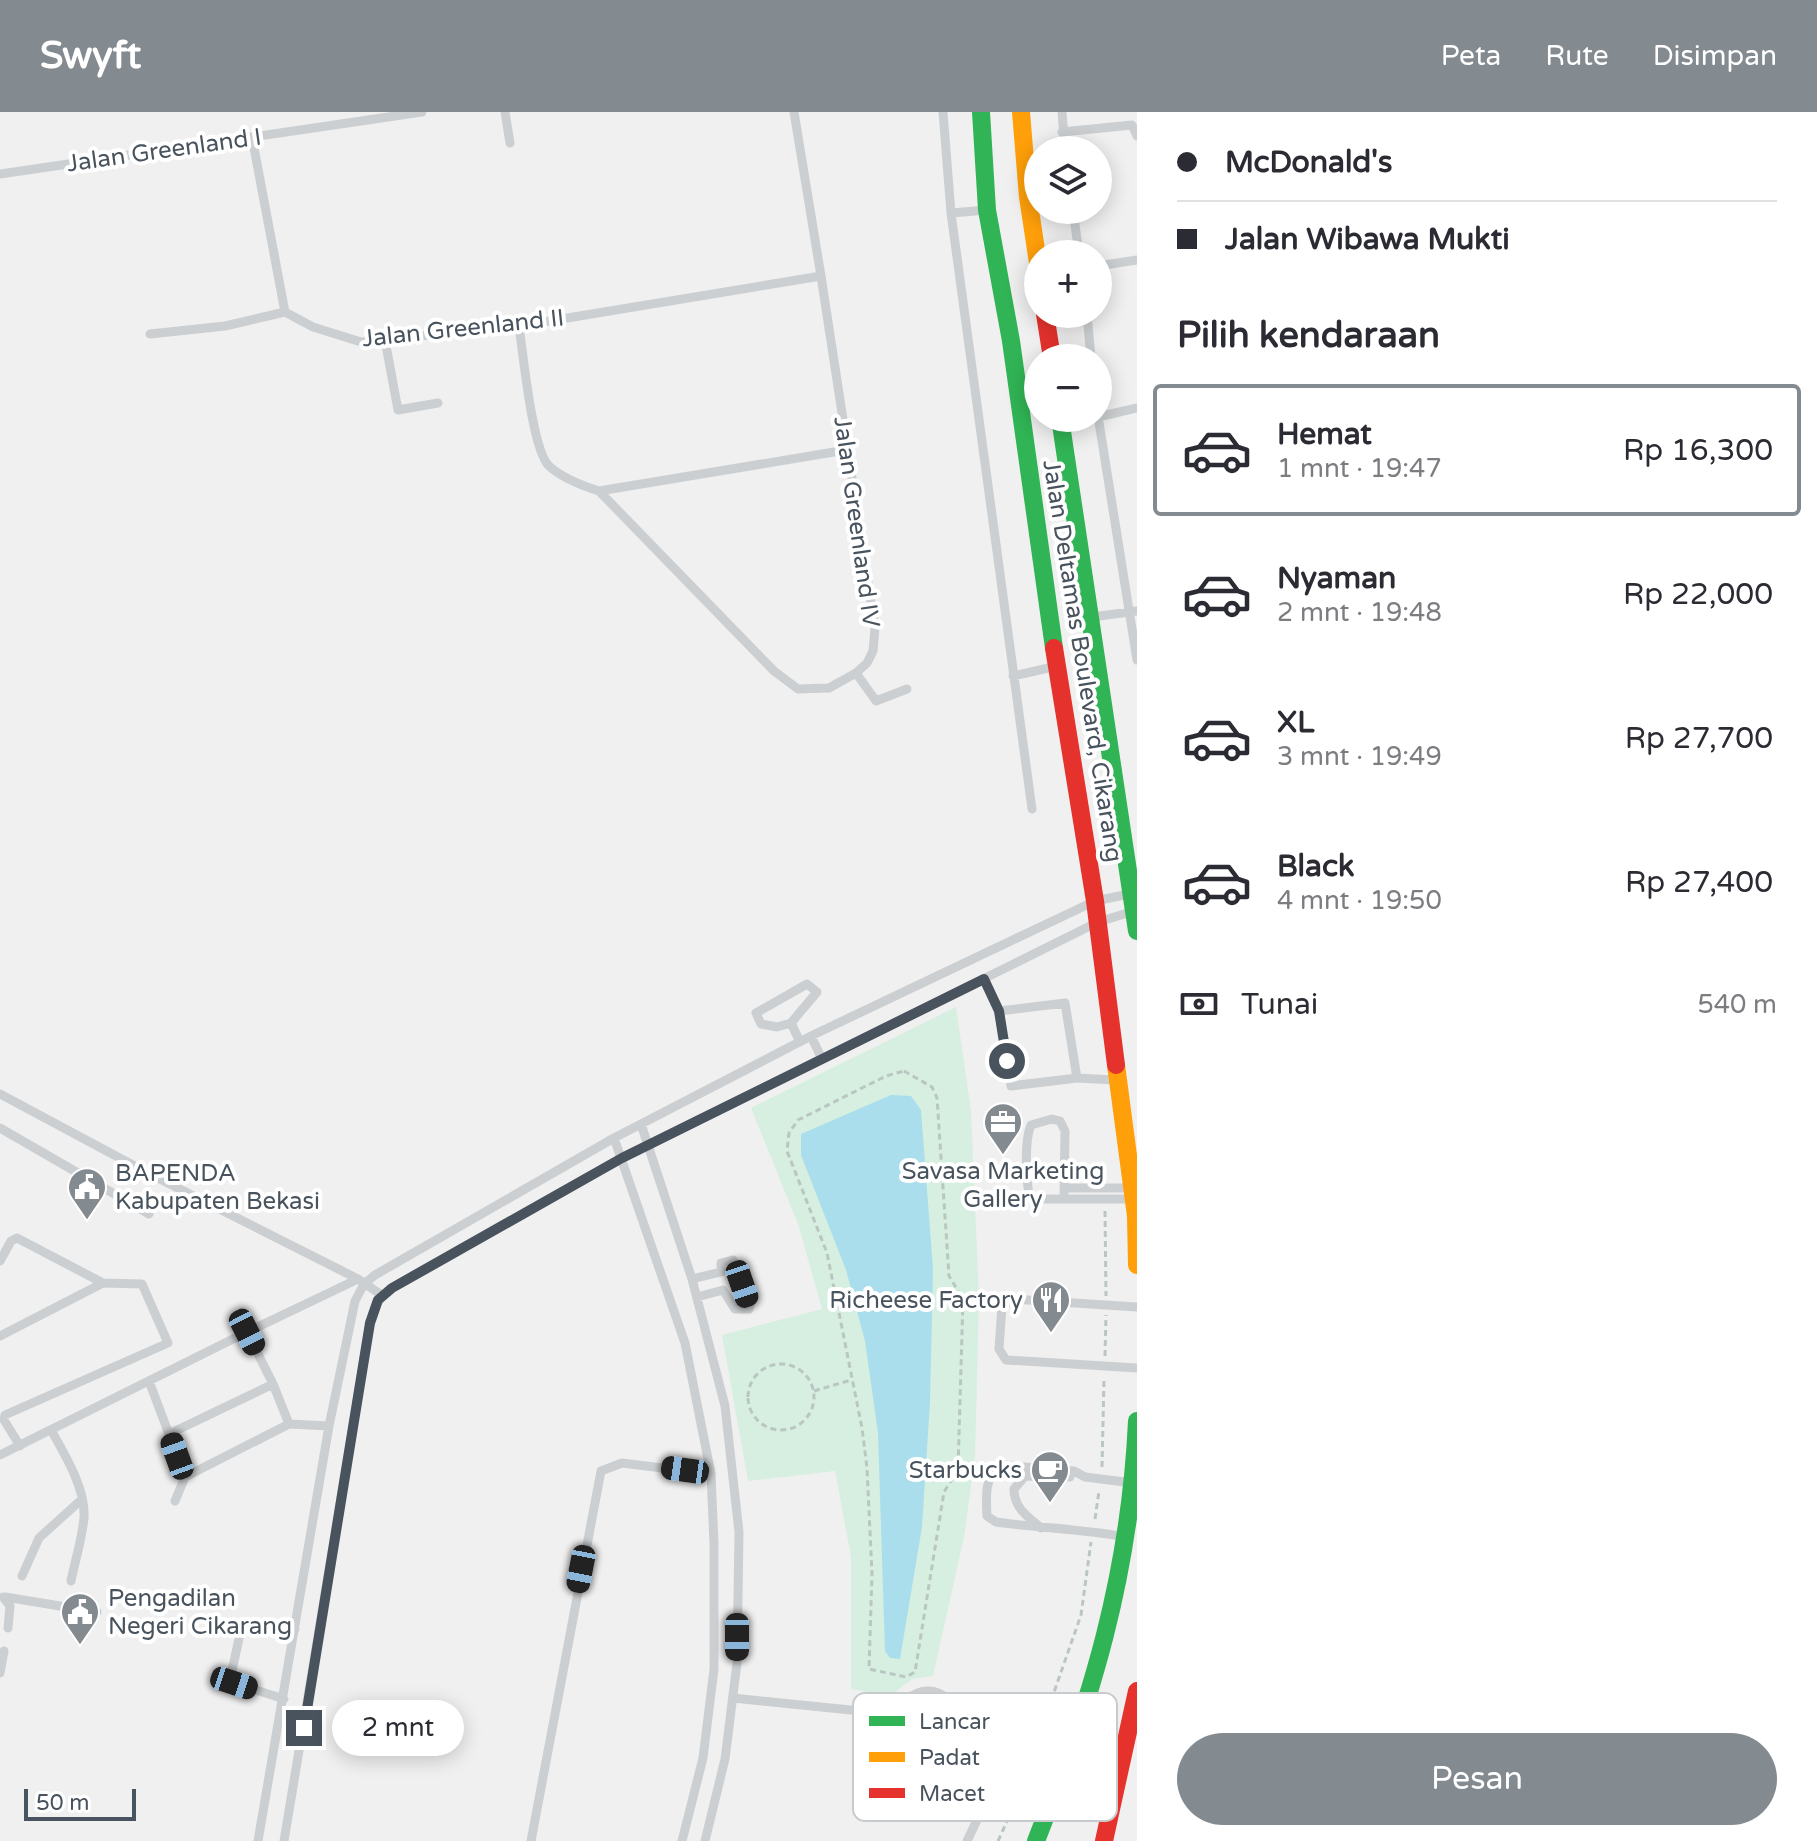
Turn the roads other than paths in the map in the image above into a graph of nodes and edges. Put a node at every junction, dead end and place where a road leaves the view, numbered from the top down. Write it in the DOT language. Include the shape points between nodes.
graph roads {
  1 [pos="422,112"];
  2 [pos="505,112"];
  3 [pos="794,112"];
  4 [pos="943,112"];
  5 [pos="981,112"];
  6 [pos="1021,112"];
  7 [pos="1062,112"];
  8 [pos="1062,132"];
  9 [pos="1063,136"];
  10 [pos="1137,136"];
  11 [pos="252,137"];
  12 [pos="510,143"];
  13 [pos="0,174"];
  14 [pos="987,210"];
  15 [pos="951,213"];
  16 [pos="1035,240"];
  17 [pos="1137,260"];
  18 [pos="1112,264"];
  19 [pos="821,276"];
  20 [pos="285,312"];
  21 [pos="519,326"];
  22 [pos="150,334"];
  23 [pos="385,340"];
  24 [pos="438,403"];
  25 [pos="1137,408"];
  26 [pos="1112,414"];
  27 [pos="1062,432"];
  28 [pos="1101,432"];
  29 [pos="846,450"];
  30 [pos="599,491"];
  31 [pos="1134,611"];
  32 [pos="1089,617"];
  33 [pos="1137,660"];
  34 [pos="1057,666"];
  35 [pos="856,673"];
  36 [pos="1013,676"];
  37 [pos="907,689"];
  38 [pos="1032,809"];
  39 [pos="1095,901"];
  40 [pos="1133,902"];
  41 [pos="1098,922"];
  42 [pos="1137,931"];
  43 [pos="984,979"];
  44 [pos="999,1011"];
  45 [pos="791,1023"];
  46 [pos="811,1036"];
  47 [pos="800,1042"];
  48 [pos="822,1059"];
  49 [pos="1077,1078"];
  50 [pos="1119,1081"];
  51 [pos="0,1094"];
  52 [pos="641,1124"];
  53 [pos="0,1128"];
  54 [pos="614,1138"];
  55 [pos="648,1146"];
  56 [pos="622,1158"];
  57 [pos="1064,1194"];
  58 [pos="1133,1194"];
  59 [pos="149,1214"];
  60 [pos="0,1261"];
  61 [pos="1137,1265"];
  62 [pos="692,1279"];
  63 [pos="361,1282"];
  64 [pos="103,1283"];
  65 [pos="383,1296"];
  66 [pos="697,1297"];
  67 [pos="1137,1307"];
  68 [pos="247,1332"];
  69 [pos="0,1336"];
  70 [pos="1137,1368"];
  71 [pos="149,1381"];
  72 [pos="273,1384"];
  73 [pos="1137,1421"];
  74 [pos="289,1424"];
  75 [pos="329,1426"];
  76 [pos="51,1430"];
  77 [pos="169,1434"];
  78 [pos="20,1446"];
  79 [pos="0,1455"];
  80 [pos="711,1474"];
  81 [pos="185,1477"];
  82 [pos="1085,1477"];
  83 [pos="1133,1483"];
  84 [pos="81,1500"];
  85 [pos="175,1501"];
  86 [pos="1041,1528"];
  87 [pos="1126,1537"];
  88 [pos="22,1576"];
  89 [pos="71,1581"];
  90 [pos="2,1596"];
  91 [pos="97,1612"];
  92 [pos="8,1628"];
  93 [pos="295,1629"];
  94 [pos="4,1651"];
  95 [pos="0,1673"];
  96 [pos="1137,1691"];
  97 [pos="1092,1693"];
  98 [pos="733,1698"];
  99 [pos="284,1699"];
  100 [pos="853,1710"];
  101 [pos="703,1758"];
  102 [pos="725,1759"];
  103 [pos="1117,1797"];
  104 [pos="977,1821"];
  105 [pos="1044,1821"];
  106 [pos="1110,1821"];
  107 [pos="258,1841"];
  108 [pos="284,1841"];
  109 [pos="531,1841"];
  110 [pos="682,1841"];
  111 [pos="705,1841"];
  112 [pos="967,1841"];
  113 [pos="1036,1841"];
  114 [pos="1104,1841"];
  1 -- 11 [label="lane, Jalan Greenland I"];
  2 -- 12 [label="lane"];
  3 -- 19 [label="lane, Jalan Greenland IV"];
  4 -- 15 [label="lane"];
  5 -- 14 [label="street, Jalan Deltamas Boulevard, Cikarang"];
  6 -- 16 [label="street"];
  7 -- 8 [label="lane"];
  8 -- 9 [label="lane"];
  8 -- 10 [label="lane" via="1129,125 1135,126"];
  11 -- 13 [label="lane, Jalan Greenland I"];
  11 -- 20 [label="lane"];
  14 -- 15 [label="lane"];
  14 -- 34 [label="street, Jalan Deltamas Boulevard, Cikarang"];
  15 -- 36 [label="lane"];
  17 -- 18 [label="lane"];
  19 -- 21 [label="lane, Jalan Greenland II"];
  19 -- 29 [label="lane, Jalan Greenland IV"];
  20 -- 22 [label="lane" via="225,326"];
  20 -- 23 [label="lane, Jalan Greenland II" via="336,335 361,342"];
  21 -- 23 [label="lane, Jalan Greenland II"];
  21 -- 30 [label="lane" via="539,447 549,466"];
  23 -- 24 [label="lane" via="398,410"];
  25 -- 26 [label="lane"];
  27 -- 32 [label="street"];
  28 -- 31 [label="lane"];
  29 -- 30 [label="lane"];
  29 -- 35 [label="lane, Jalan Greenland IV" via="875,638 867,663"];
  30 -- 35 [label="lane" via="795,687 826,689"];
  31 -- 32 [label="lane"];
  31 -- 33 [label="lane"];
  32 -- 40 [label="street"];
  34 -- 36 [label="lane"];
  34 -- 39 [label="street, Jalan Deltamas Boulevard, Cikarang"];
  35 -- 37 [label="lane" via="876,701"];
  36 -- 38 [label="lane"];
  39 -- 40 [label="lane"];
  39 -- 41 [label="street, Jalan Deltamas Boulevard, Cikarang"];
  39 -- 46 [label="lane"];
  40 -- 41 [label="lane"];
  40 -- 42 [label="street"];
  41 -- 43 [label="lane"];
  41 -- 50 [label="street, Jalan Deltamas Boulevard, Cikarang"];
  43 -- 44 [label="lane"];
  43 -- 48 [label="lane"];
  44 -- 49 [label="lane" via="1065,1003"];
  44 -- 49 [label="lane" via="1011,1086"];
  45 -- 45 [label="lane" via="761,1024 756,1013 807,984 817,992"];
  45 -- 47 [label="lane"];
  46 -- 47 [label="lane"];
  46 -- 48 [label="lane"];
  47 -- 52 [label="lane"];
  48 -- 55 [label="lane"];
  49 -- 50 [label="lane"];
  50 -- 58 [label="street, Jalan Deltamas Boulevard, Cikarang"];
  51 -- 63 [label="lane"];
  52 -- 54 [label="lane"];
  52 -- 55 [label="lane"];
  53 -- 59 [label="lane"];
  54 -- 56 [label="lane"];
  54 -- 63 [label="lane"];
  55 -- 56 [label="lane"];
  55 -- 62 [label="lane"];
  56 -- 65 [label="lane"];
  56 -- 80 [label="lane" via="685,1343"];
  57 -- 57 [label="lane" via="1065,1131 1052,1119 1031,1125 1029,1196 1035,1200"];
  57 -- 58 [label="lane"];
  57 -- 58 [label="lane" via="1104,1199"];
  58 -- 61 [label="street, Jalan Deltamas Boulevard, Cikarang"];
  60 -- 64 [label="lane" via="17,1238"];
  62 -- 66 [label="lane"];
  62 -- 66 [label="lane" via="721,1272 721,1263 733,1260 750,1306 735,1309 723,1290"];
  63 -- 65 [label="lane"];
  63 -- 68 [label="lane"];
  63 -- 75 [label="lane"];
  64 -- 69 [label="lane"];
  64 -- 78 [label="lane" via="143,1286 168,1343 5,1415"];
  65 -- 108 [label="lane" via="370,1323"];
  66 -- 98 [label="lane" via="725,1406 739,1532"];
  67 -- 70 [label="lane" via="1013,1299 1002,1306 999,1349 1006,1360"];
  68 -- 71 [label="lane"];
  68 -- 72 [label="lane"];
  71 -- 76 [label="lane"];
  71 -- 77 [label="lane"];
  72 -- 74 [label="lane"];
  72 -- 77 [label="lane"];
  73 -- 83 [label="street"];
  74 -- 75 [label="lane"];
  74 -- 81 [label="lane"];
  75 -- 93 [label="lane"];
  76 -- 78 [label="lane"];
  76 -- 84 [label="lane"];
  77 -- 81 [label="lane"];
  78 -- 79 [label="lane"];
  80 -- 101 [label="lane" via="714,1669"];
  80 -- 109 [label="lane" via="622,1463 601,1471"];
  81 -- 85 [label="lane"];
  82 -- 83 [label="lane"];
  82 -- 86 [label="lane" via="1025,1476 1019,1481 1014,1500"];
  82 -- 86 [label="lane" via="1074,1471 1002,1465 993,1470 987,1516"];
  83 -- 87 [label="street"];
  84 -- 88 [label="lane" via="39,1538"];
  84 -- 89 [label="lane" via="84,1517"];
  86 -- 87 [label="lane"];
  87 -- 97 [label="street"];
  90 -- 91 [label="lane"];
  90 -- 92 [label="lane" via="10,1606"];
  93 -- 99 [label="lane"];
  93 -- 99 [label="lane" via="242,1625 231,1675 234,1683"];
  94 -- 95 [label="lane"];
  96 -- 103 [label="street"];
  98 -- 100 [label="lane"];
  98 -- 102 [label="lane"];
  99 -- 107 [label="lane"];
  101 -- 102 [label="lane"];
  101 -- 110 [label="lane"];
  102 -- 111 [label="lane"];
  104 -- 112 [label="lane"];
  105 -- 113 [label="street"];
  106 -- 114 [label="street"];
}
